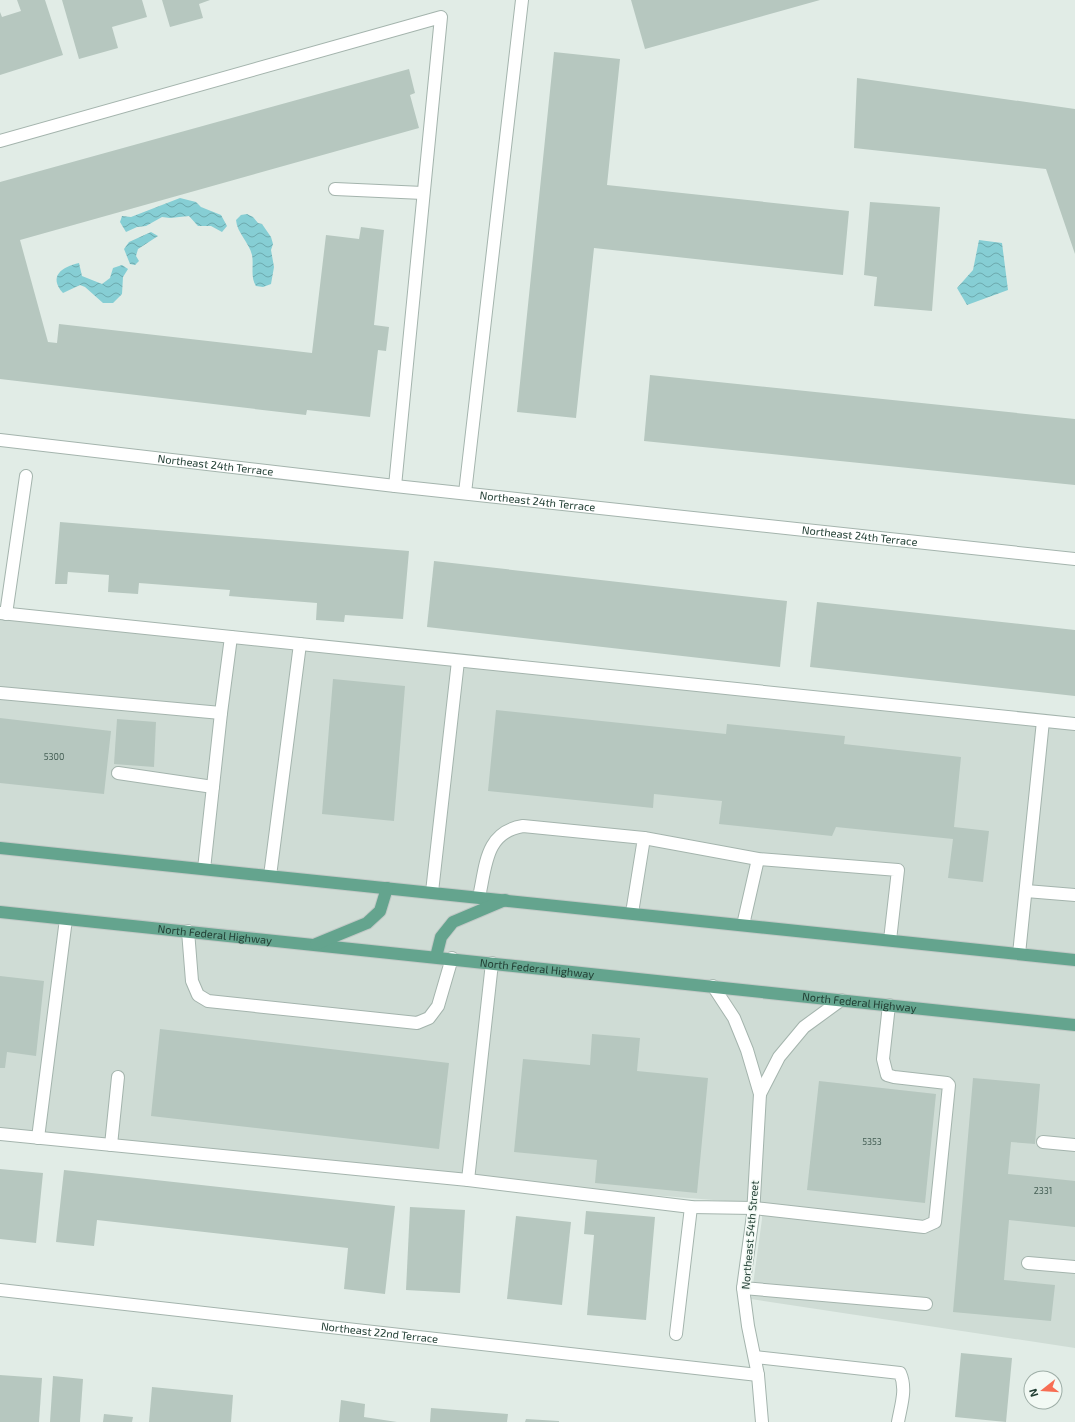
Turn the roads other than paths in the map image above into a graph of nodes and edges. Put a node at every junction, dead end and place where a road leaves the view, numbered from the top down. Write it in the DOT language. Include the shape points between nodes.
graph roads {
  1 [pos="522,0"];
  2 [pos="0,141"];
  3 [pos="335,189"];
  4 [pos="423,193"];
  5 [pos="0,440"];
  6 [pos="26,476"];
  7 [pos="395,486"];
  8 [pos="465,493"];
  9 [pos="1075,559"];
  10 [pos="3,614"];
  11 [pos="231,637"];
  12 [pos="300,644"];
  13 [pos="458,661"];
  14 [pos="0,693"];
  15 [pos="221,713"];
  16 [pos="1043,721"];
  17 [pos="1075,724"];
  18 [pos="118,773"];
  19 [pos="213,787"];
  20 [pos="644,838"];
  21 [pos="0,848"];
  22 [pos="758,859"];
  23 [pos="204,869"];
  24 [pos="270,876"];
  25 [pos="387,888"];
  26 [pos="1026,891"];
  27 [pos="432,892"];
  28 [pos="1075,895"];
  29 [pos="479,897"];
  30 [pos="506,900"];
  31 [pos="0,912"];
  32 [pos="632,913"];
  33 [pos="66,919"];
  34 [pos="743,925"];
  35 [pos="188,931"];
  36 [pos="890,940"];
  37 [pos="315,944"];
  38 [pos="1019,954"];
  39 [pos="436,957"];
  40 [pos="452,958"];
  41 [pos="1075,960"];
  42 [pos="492,963"];
  43 [pos="713,986"];
  44 [pos="841,1000"];
  45 [pos="889,1005"];
  46 [pos="1075,1025"];
  47 [pos="118,1077"];
  48 [pos="760,1094"];
  49 [pos="0,1134"];
  50 [pos="38,1138"];
  51 [pos="1043,1142"];
  52 [pos="111,1145"];
  53 [pos="1075,1145"];
  54 [pos="468,1180"];
  55 [pos="691,1208"];
  56 [pos="754,1208"];
  57 [pos="1028,1263"];
  58 [pos="1075,1267"];
  59 [pos="743,1288"];
  60 [pos="0,1290"];
  61 [pos="926,1304"];
  62 [pos="676,1334"];
  63 [pos="754,1356"];
  64 [pos="758,1375"];
  65 [pos="762,1422"];
  66 [pos="898,1422"];
  1 -- 8 [label="street"];
  2 -- 4 [label="street" via="441,18"];
  3 -- 4 [label="street"];
  4 -- 7 [label="street"];
  5 -- 7 [label="street, Northeast 24th Terrace"];
  6 -- 10 [label="street"];
  7 -- 8 [label="street, Northeast 24th Terrace"];
  8 -- 9 [label="street, Northeast 24th Terrace"];
  10 -- 11 [label="street"];
  11 -- 12 [label="street"];
  11 -- 15 [label="street"];
  12 -- 13 [label="street"];
  12 -- 24 [label="street"];
  13 -- 16 [label="street"];
  13 -- 27 [label="street"];
  14 -- 15 [label="street"];
  15 -- 19 [label="street"];
  16 -- 17 [label="street"];
  16 -- 26 [label="street"];
  18 -- 19 [label="street"];
  19 -- 23 [label="street"];
  20 -- 22 [label="street"];
  20 -- 29 [label="street" via="523,826 511,828 498,835 490,850"];
  20 -- 32 [label="street"];
  21 -- 23 [label="main road"];
  22 -- 34 [label="street"];
  22 -- 36 [label="street" via="898,870"];
  23 -- 24 [label="main road"];
  24 -- 25 [label="main road"];
  25 -- 27 [label="main road"];
  25 -- 37 [label="main road" via="380,911 367,923"];
  26 -- 28 [label="street"];
  26 -- 38 [label="street"];
  27 -- 29 [label="main road"];
  29 -- 30 [label="main road"];
  30 -- 32 [label="main road"];
  30 -- 39 [label="main road" via="453,922 441,937"];
  31 -- 33 [label="main road, North Federal Highway"];
  32 -- 34 [label="main road"];
  33 -- 35 [label="main road, North Federal Highway"];
  33 -- 50 [label="street"];
  34 -- 36 [label="main road"];
  35 -- 37 [label="main road, North Federal Highway"];
  35 -- 40 [label="street" via="192,981 198,995 208,1001 417,1023 428,1018 438,1006"];
  36 -- 38 [label="main road"];
  37 -- 39 [label="main road, North Federal Highway"];
  38 -- 41 [label="main road"];
  39 -- 40 [label="main road, North Federal Highway"];
  40 -- 42 [label="main road, North Federal Highway"];
  42 -- 43 [label="main road, North Federal Highway"];
  42 -- 54 [label="street"];
  43 -- 44 [label="main road, North Federal Highway"];
  43 -- 48 [label="street, Northeast 54th Street" via="734,1018"];
  44 -- 45 [label="main road, North Federal Highway"];
  44 -- 48 [label="street, Northeast 54th Street" via="804,1027 779,1057"];
  45 -- 46 [label="main road, North Federal Highway"];
  45 -- 56 [label="street" via="883,1058 887,1075 947,1082 949,1085 934,1222 924,1227"];
  47 -- 52 [label="street"];
  48 -- 56 [label="street, Northeast 54th Street"];
  49 -- 50 [label="street"];
  50 -- 52 [label="street"];
  51 -- 53 [label="street"];
  52 -- 54 [label="street"];
  54 -- 55 [label="street"];
  55 -- 56 [label="street"];
  55 -- 62 [label="street"];
  56 -- 59 [label="street, Northeast 54th Street"];
  57 -- 58 [label="street"];
  59 -- 61 [label="street"];
  59 -- 63 [label="street, Northeast 54th Street"];
  60 -- 64 [label="street, Northeast 22nd Terrace"];
  63 -- 64 [label="street, Northeast 54th Street"];
  63 -- 66 [label="street" via="900,1373 904,1391"];
  64 -- 65 [label="street, Northeast 54th Street"];
}
